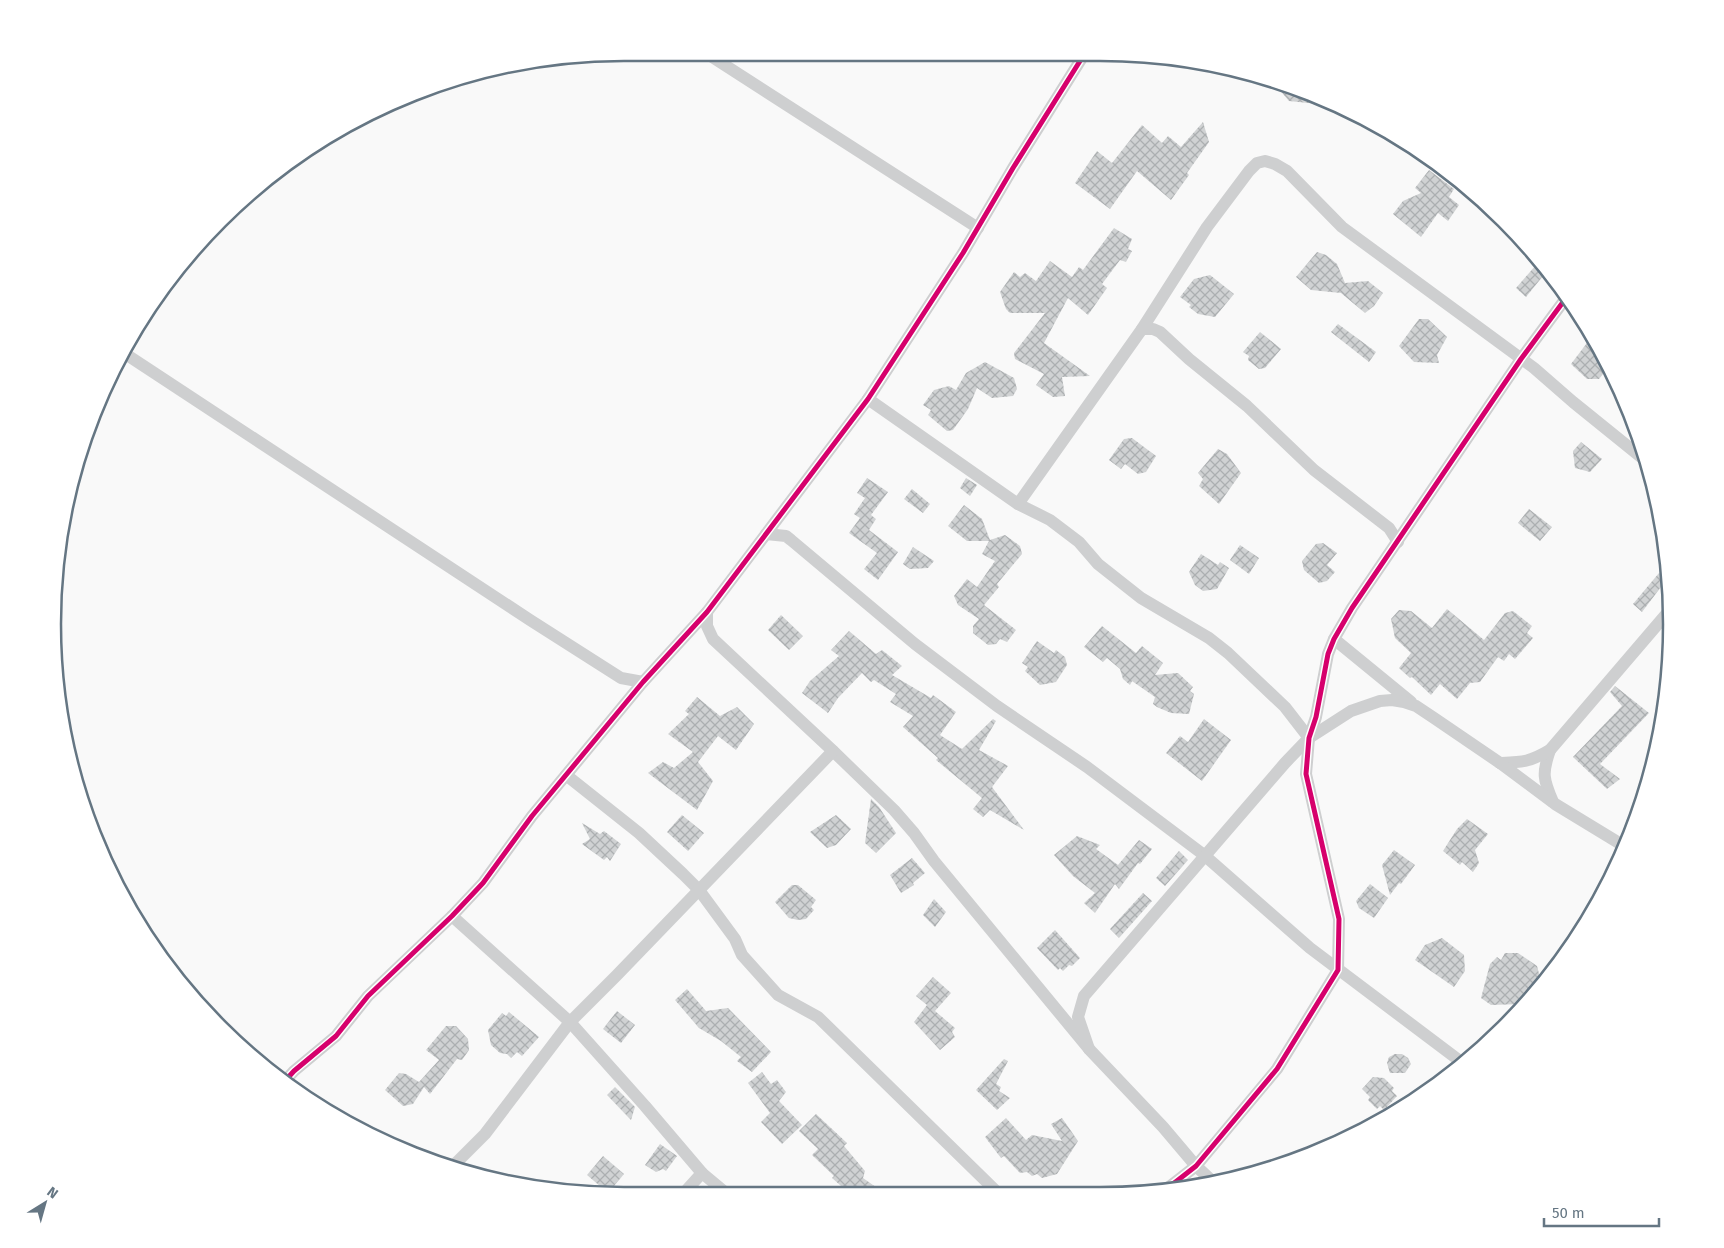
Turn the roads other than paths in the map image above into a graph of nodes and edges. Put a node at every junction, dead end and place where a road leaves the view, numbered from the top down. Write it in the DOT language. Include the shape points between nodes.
graph roads {
  1 [pos="720,61"];
  2 [pos="1080,61"];
  3 [pos="978,228"];
  4 [pos="1562,303"];
  5 [pos="1142,329"];
  6 [pos="129,357"];
  7 [pos="1521,359"];
  8 [pos="868,399"];
  9 [pos="1636,453"];
  10 [pos="1018,504"];
  11 [pos="766,534"];
  12 [pos="1398,542"];
  13 [pos="707,612"];
  14 [pos="1663,618"];
  15 [pos="1334,639"];
  16 [pos="643,682"];
  17 [pos="1416,706"];
  18 [pos="1309,738"];
  19 [pos="1550,750"];
  20 [pos="833,751"];
  21 [pos="1500,762"];
  22 [pos="566,776"];
  23 [pos="1555,804"];
  24 [pos="1618,843"];
  25 [pos="1204,855"];
  26 [pos="699,890"];
  27 [pos="452,916"];
  28 [pos="1338,970"];
  29 [pos="570,1022"];
  30 [pos="1088,1048"];
  31 [pos="1457,1059"];
  32 [pos="289,1076"];
  33 [pos="457,1162"];
  34 [pos="1196,1166"];
  35 [pos="702,1173"];
  36 [pos="1208,1176"];
  37 [pos="1176,1181"];
  38 [pos="689,1187"];
  39 [pos="719,1187"];
  40 [pos="992,1187"];
  1 -- 3 [label="street"];
  2 -- 3 [label="street"];
  3 -- 8 [label="street"];
  4 -- 7 [label="street"];
  5 -- 7 [label="street" via="1215,215 1249,171 1257,163 1265,161 1287,171 1342,227"];
  5 -- 10 [label="street"];
  5 -- 12 [label="street" via="1160,332 1247,406 1314,470 1389,528"];
  6 -- 16 [label="street" via="621,678"];
  7 -- 9 [label="street"];
  7 -- 12 [label="street"];
  8 -- 10 [label="street"];
  8 -- 11 [label="street"];
  10 -- 18 [label="street" via="1050,520 1141,598 1209,638 1228,653 1285,707"];
  11 -- 13 [label="street"];
  11 -- 25 [label="street" via="786,536 922,650"];
  12 -- 15 [label="street"];
  13 -- 16 [label="street"];
  13 -- 20 [label="street" via="713,639"];
  14 -- 19 [label="street"];
  15 -- 17 [label="street"];
  15 -- 18 [label="street"];
  16 -- 22 [label="street"];
  17 -- 18 [label="street" via="1392,700 1380,701 1351,711"];
  17 -- 21 [label="street"];
  18 -- 25 [label="street"];
  18 -- 28 [label="street" via="1306,774 1339,919"];
  19 -- 21 [label="street" via="1524,762"];
  19 -- 23 [label="street" via="1543,776"];
  20 -- 26 [label="street"];
  20 -- 30 [label="street" via="914,833"];
  21 -- 23 [label="street"];
  22 -- 26 [label="street" via="639,832"];
  22 -- 27 [label="street" via="483,883"];
  23 -- 24 [label="street"];
  25 -- 28 [label="street"];
  25 -- 30 [label="street" via="1084,996 1078,1017"];
  26 -- 29 [label="street"];
  26 -- 40 [label="street" via="735,939 742,955 778,995 818,1017"];
  27 -- 29 [label="street"];
  27 -- 32 [label="street" via="368,996 336,1036"];
  28 -- 31 [label="street"];
  28 -- 34 [label="street" via="1277,1069"];
  29 -- 33 [label="street" via="484,1134"];
  29 -- 35 [label="street"];
  30 -- 34 [label="street"];
  34 -- 36 [label="street"];
  34 -- 37 [label="street"];
  35 -- 38 [label="street"];
  35 -- 39 [label="street"];
}
